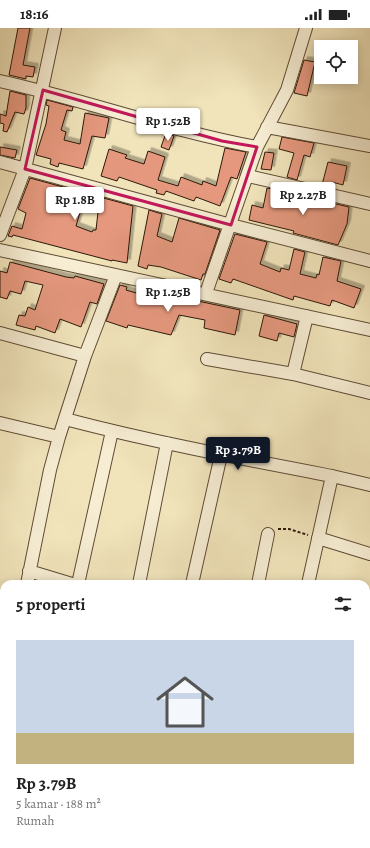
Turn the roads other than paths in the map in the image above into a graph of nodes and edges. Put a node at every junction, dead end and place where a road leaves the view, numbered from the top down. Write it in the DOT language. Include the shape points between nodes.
graph roads {
  1 [pos="55,28"];
  2 [pos="306,28"];
  3 [pos="0,81"];
  4 [pos="43,90"];
  5 [pos="266,127"];
  6 [pos="370,146"];
  7 [pos="257,147"];
  8 [pos="0,162"];
  9 [pos="25,168"];
  10 [pos="248,176"];
  11 [pos="370,204"];
  12 [pos="231,225"];
  13 [pos="0,235"];
  14 [pos="0,250"];
  15 [pos="370,261"];
  16 [pos="116,275"];
  17 [pos="206,293"];
  18 [pos="307,316"];
  19 [pos="370,330"];
  20 [pos="0,333"];
  21 [pos="85,356"];
  22 [pos="207,359"];
  23 [pos="293,374"];
  24 [pos="370,392"];
  25 [pos="66,419"];
  26 [pos="0,423"];
  27 [pos="112,431"];
  28 [pos="58,437"];
  29 [pos="167,443"];
  30 [pos="221,455"];
  31 [pos="332,476"];
  32 [pos="370,485"];
  33 [pos="268,534"];
  34 [pos="318,538"];
  35 [pos="370,554"];
  36 [pos="30,571"];
  37 [pos="28,580"];
  38 [pos="59,580"];
  39 [pos="79,580"];
  40 [pos="140,580"];
  41 [pos="193,580"];
  42 [pos="259,580"];
  43 [pos="309,580"];
  1 -- 4 [label="street"];
  2 -- 5 [label="street" via="287,90"];
  3 -- 4 [label="street"];
  4 -- 7 [label="street" via="222,141"];
  4 -- 9 [label="street"];
  5 -- 6 [label="street"];
  5 -- 7 [label="street"];
  7 -- 10 [label="street"];
  8 -- 9 [label="street"];
  9 -- 12 [label="street"];
  9 -- 13 [label="street"];
  10 -- 11 [label="street"];
  10 -- 12 [label="street"];
  12 -- 15 [label="street"];
  12 -- 17 [label="street"];
  14 -- 16 [label="street"];
  16 -- 17 [label="street"];
  16 -- 21 [label="street"];
  17 -- 18 [label="street"];
  18 -- 19 [label="street"];
  18 -- 23 [label="street"];
  20 -- 21 [label="street"];
  21 -- 25 [label="street"];
  22 -- 23 [label="street"];
  23 -- 24 [label="street"];
  25 -- 27 [label="street"];
  25 -- 28 [label="street"];
  26 -- 28 [label="street"];
  27 -- 29 [label="street"];
  27 -- 39 [label="street"];
  28 -- 36 [label="street"];
  29 -- 30 [label="street"];
  29 -- 40 [label="street"];
  30 -- 31 [label="street"];
  30 -- 41 [label="street"];
  31 -- 32 [label="street"];
  31 -- 34 [label="street"];
  33 -- 42 [label="street"];
  34 -- 35 [label="street"];
  34 -- 43 [label="street"];
  36 -- 37 [label="street"];
  36 -- 38 [label="street"];
}
